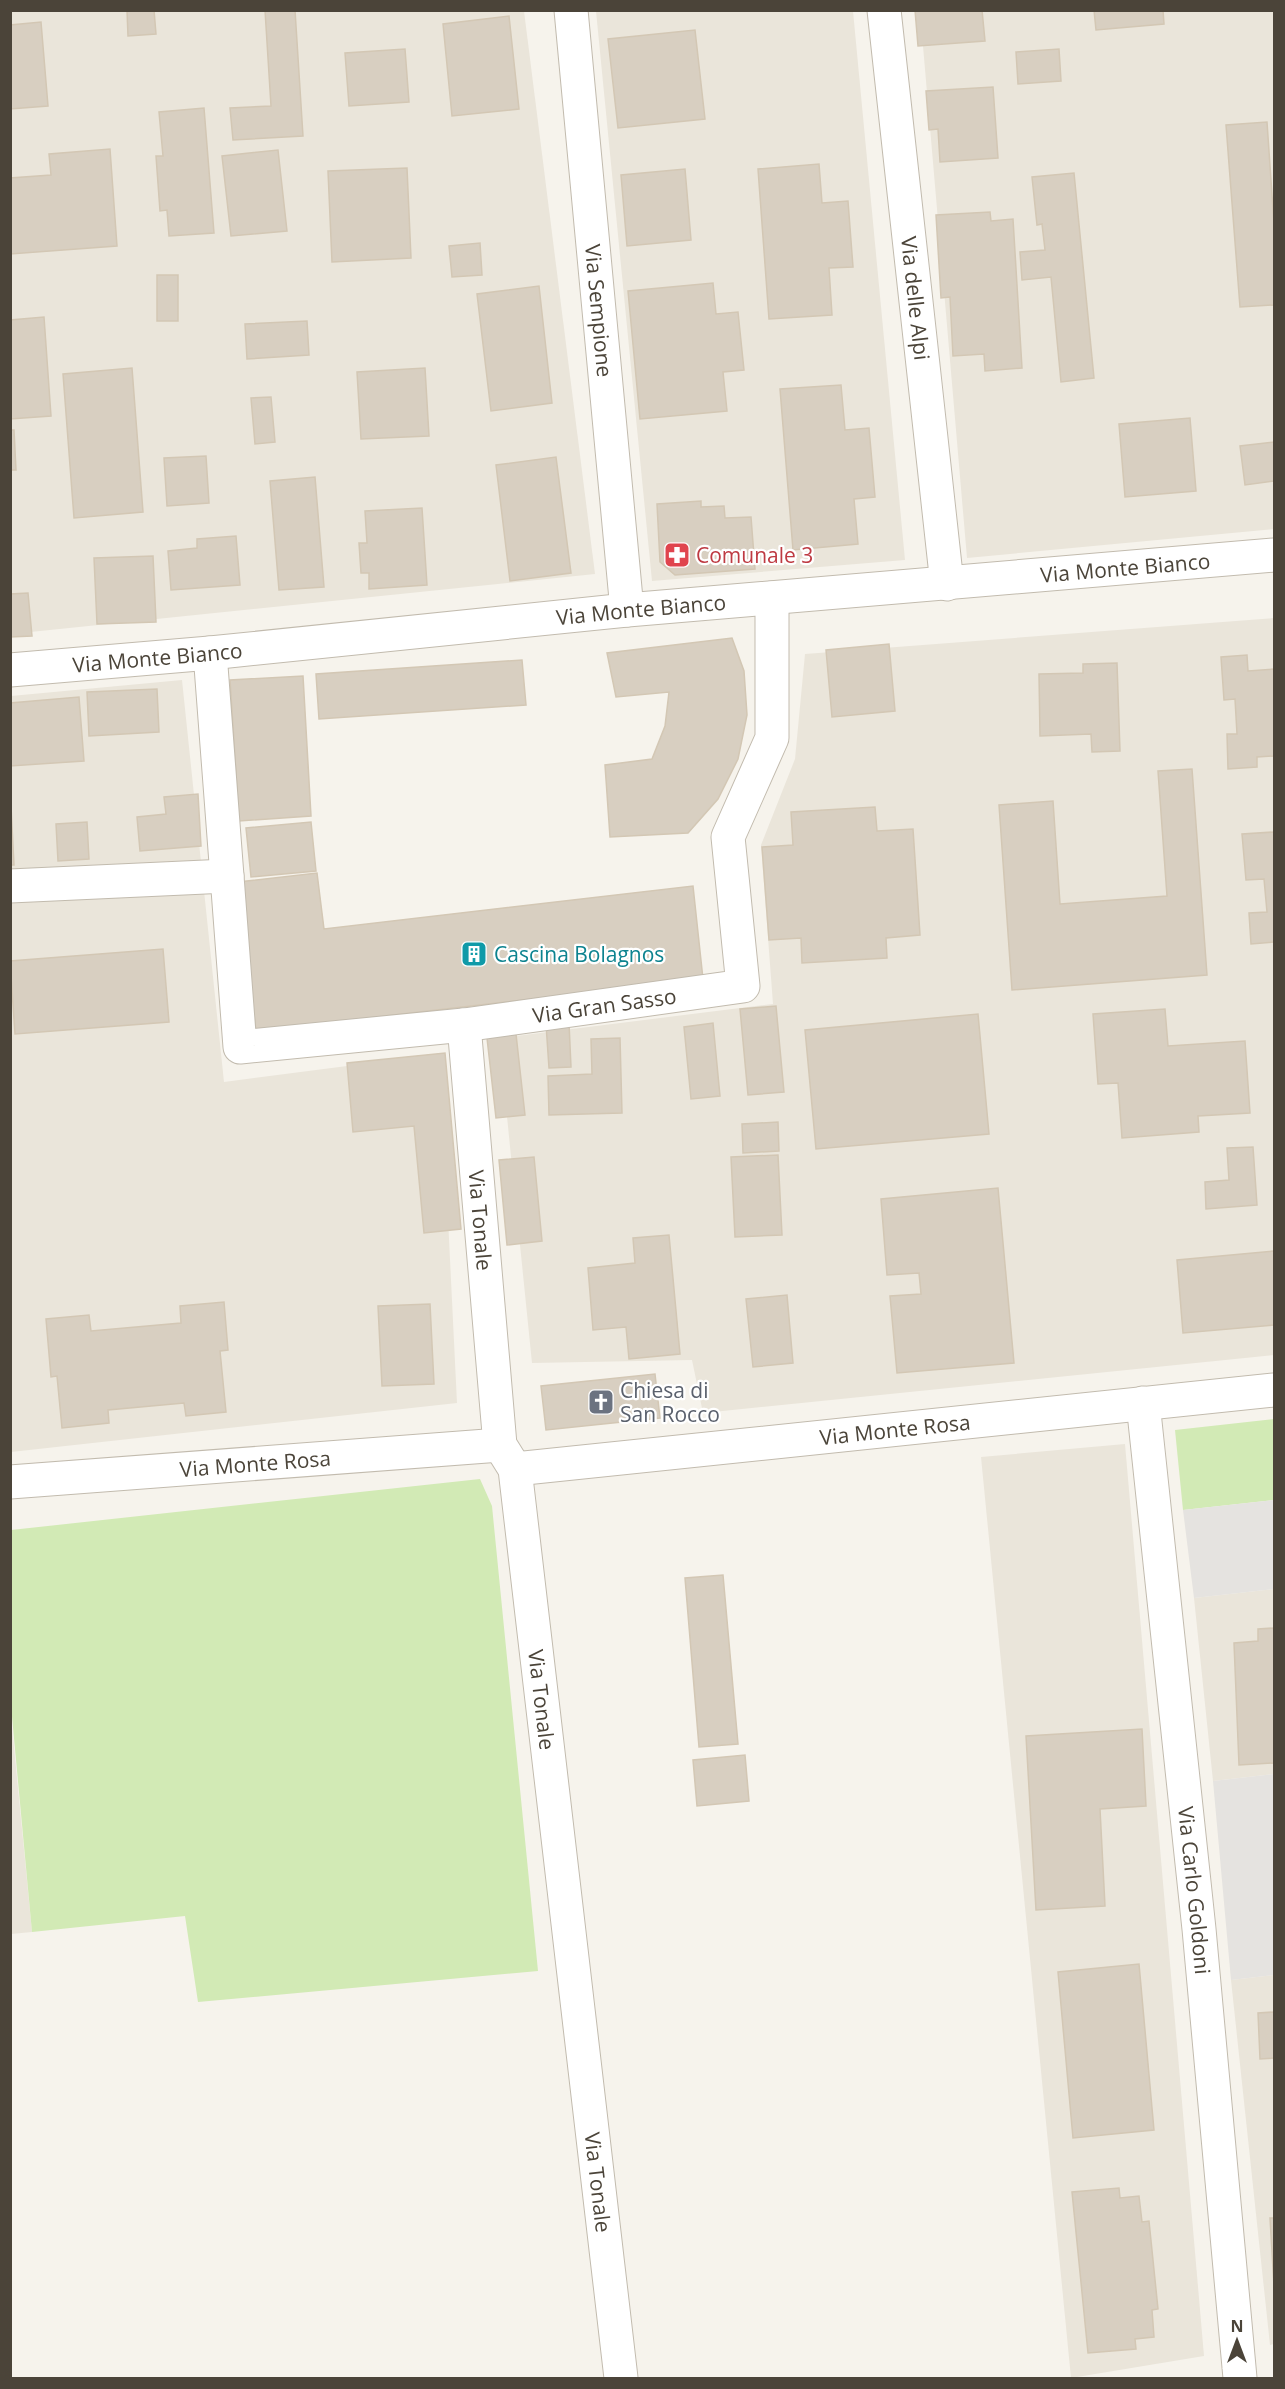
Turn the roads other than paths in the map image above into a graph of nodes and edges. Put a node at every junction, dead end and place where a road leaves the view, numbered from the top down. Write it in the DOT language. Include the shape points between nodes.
graph roads {
  1 [pos="571,10"];
  2 [pos="884,10"];
  3 [pos="1275,555"];
  4 [pos="947,584"];
  5 [pos="772,598"];
  6 [pos="627,610"];
  7 [pos="210,653"];
  8 [pos="10,670"];
  9 [pos="227,876"];
  10 [pos="10,886"];
  11 [pos="464,1024"];
  12 [pos="1275,1390"];
  13 [pos="1143,1404"];
  14 [pos="508,1457"];
  15 [pos="10,1482"];
  16 [pos="621,2379"];
  17 [pos="1240,2379"];
  1 -- 6 [label="street, Via Sempione"];
  2 -- 4 [label="street, Via delle Alpi"];
  3 -- 4 [label="street, Via Monte Bianco"];
  4 -- 5 [label="street, Via Monte Bianco"];
  5 -- 6 [label="street, Via Monte Bianco"];
  5 -- 11 [label="street, Via Gran Sasso" via="772,738 728,837 743,986"];
  6 -- 7 [label="street, Via Monte Bianco"];
  7 -- 8 [label="street, Via Monte Bianco"];
  7 -- 9 [label="street"];
  9 -- 10 [label="street"];
  9 -- 11 [label="street, Via Gran Sasso" via="240,1047"];
  11 -- 14 [label="street, Via Tonale"];
  12 -- 13 [label="street, Via Monte Rosa"];
  13 -- 14 [label="street, Via Monte Rosa"];
  13 -- 17 [label="street, Via Carlo Goldoni"];
  14 -- 15 [label="street, Via Monte Rosa"];
  14 -- 16 [label="street, Via Tonale"];
}
